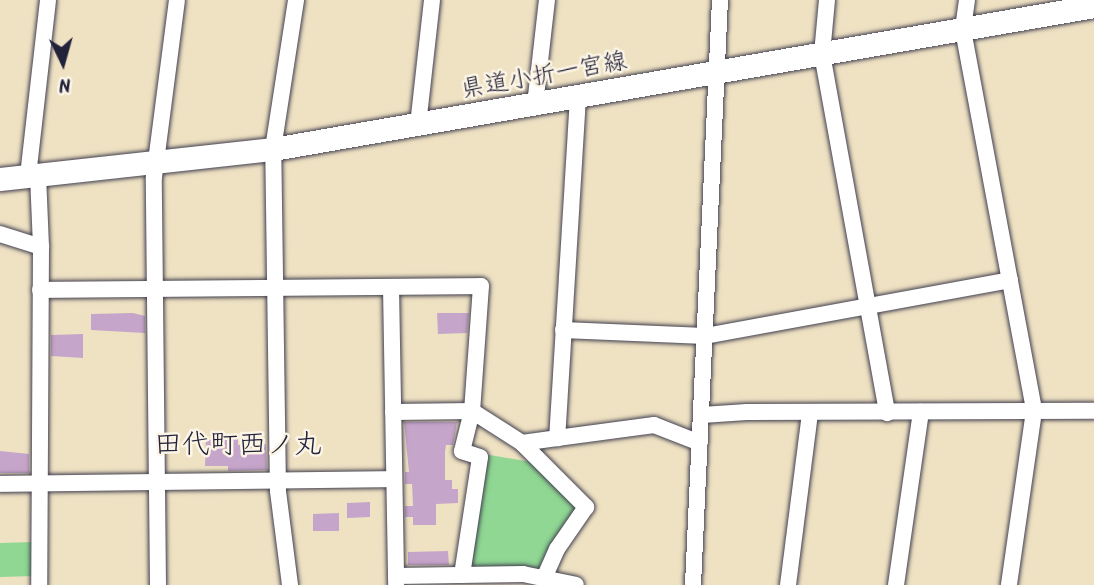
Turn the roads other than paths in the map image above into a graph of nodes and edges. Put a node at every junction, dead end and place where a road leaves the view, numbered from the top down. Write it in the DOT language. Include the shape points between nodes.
graph roads {
  1 [pos="48,0"];
  2 [pos="177,0"];
  3 [pos="296,0"];
  4 [pos="432,0"];
  5 [pos="547,0"];
  6 [pos="720,0"];
  7 [pos="827,0"];
  8 [pos="967,0"];
  9 [pos="1079,5"];
  10 [pos="963,30"];
  11 [pos="822,54"];
  12 [pos="716,72"];
  13 [pos="578,97"];
  14 [pos="535,105"];
  15 [pos="418,125"];
  16 [pos="273,149"];
  17 [pos="156,162"];
  18 [pos="33,176"];
  19 [pos="0,179"];
  20 [pos="0,234"];
  21 [pos="41,247"];
  22 [pos="1010,280"];
  23 [pos="391,287"];
  24 [pos="275,288"];
  25 [pos="155,289"];
  26 [pos="40,290"];
  27 [pos="868,306"];
  28 [pos="563,330"];
  29 [pos="705,336"];
  30 [pos="472,411"];
  31 [pos="1034,411"];
  32 [pos="1094,411"];
  33 [pos="393,412"];
  34 [pos="921,412"];
  35 [pos="810,413"];
  36 [pos="887,413"];
  37 [pos="702,415"];
  38 [pos="557,438"];
  39 [pos="522,443"];
  40 [pos="701,443"];
  41 [pos="394,479"];
  42 [pos="277,481"];
  43 [pos="157,482"];
  44 [pos="0,484"];
  45 [pos="38,484"];
  46 [pos="462,575"];
  47 [pos="544,578"];
  48 [pos="523,579"];
  49 [pos="396,581"];
  50 [pos="39,585"];
  51 [pos="158,585"];
  52 [pos="290,585"];
  53 [pos="576,585"];
  54 [pos="693,585"];
  55 [pos="788,585"];
  56 [pos="896,585"];
  57 [pos="1009,585"];
  1 -- 18 [label="street"];
  2 -- 17 [label="street"];
  3 -- 16 [label="street"];
  4 -- 15 [label="street"];
  5 -- 14 [label="street"];
  6 -- 12 [label="street"];
  7 -- 11 [label="street"];
  8 -- 10 [label="street"];
  9 -- 10 [label="main road, 県道小折一宮線"];
  10 -- 11 [label="main road, 県道小折一宮線"];
  10 -- 22 [label="street"];
  11 -- 12 [label="main road, 県道小折一宮線"];
  11 -- 27 [label="street"];
  12 -- 13 [label="main road, 県道小折一宮線"];
  12 -- 29 [label="street"];
  13 -- 14 [label="main road, 県道小折一宮線"];
  13 -- 28 [label="street"];
  14 -- 15 [label="main road, 県道小折一宮線"];
  15 -- 16 [label="main road, 県道小折一宮線"];
  16 -- 17 [label="main road, 県道小折一宮線"];
  16 -- 24 [label="street"];
  17 -- 18 [label="main road, 県道小折一宮線"];
  17 -- 25 [label="street"];
  18 -- 19 [label="main road, 県道小折一宮線"];
  18 -- 21 [label="street"];
  20 -- 21 [label="street"];
  21 -- 26 [label="street"];
  22 -- 27 [label="street"];
  22 -- 31 [label="street"];
  23 -- 24 [label="street"];
  23 -- 30 [label="street" via="481,286"];
  23 -- 33 [label="street"];
  24 -- 25 [label="street"];
  24 -- 42 [label="street"];
  25 -- 26 [label="street"];
  25 -- 43 [label="street"];
  26 -- 45 [label="street"];
  27 -- 29 [label="street"];
  27 -- 36 [label="street"];
  28 -- 29 [label="street"];
  28 -- 38 [label="street"];
  29 -- 37 [label="street"];
  30 -- 33 [label="street"];
  30 -- 39 [label="street"];
  30 -- 46 [label="street" via="462,452 481,457"];
  31 -- 32 [label="street"];
  31 -- 34 [label="street"];
  31 -- 57 [label="street"];
  33 -- 41 [label="street"];
  34 -- 36 [label="street"];
  34 -- 56 [label="street"];
  35 -- 36 [label="street"];
  35 -- 37 [label="street"];
  35 -- 55 [label="street"];
  37 -- 40 [label="street"];
  38 -- 39 [label="street"];
  38 -- 40 [label="street" via="654,425"];
  39 -- 47 [label="street" via="586,508 557,549"];
  40 -- 54 [label="street"];
  41 -- 42 [label="street"];
  41 -- 49 [label="street"];
  42 -- 43 [label="street"];
  42 -- 52 [label="street"];
  43 -- 45 [label="street"];
  43 -- 51 [label="street"];
  44 -- 45 [label="street"];
  45 -- 50 [label="street"];
  46 -- 48 [label="street"];
  46 -- 49 [label="street"];
  47 -- 48 [label="street"];
  47 -- 53 [label="street"];
}
